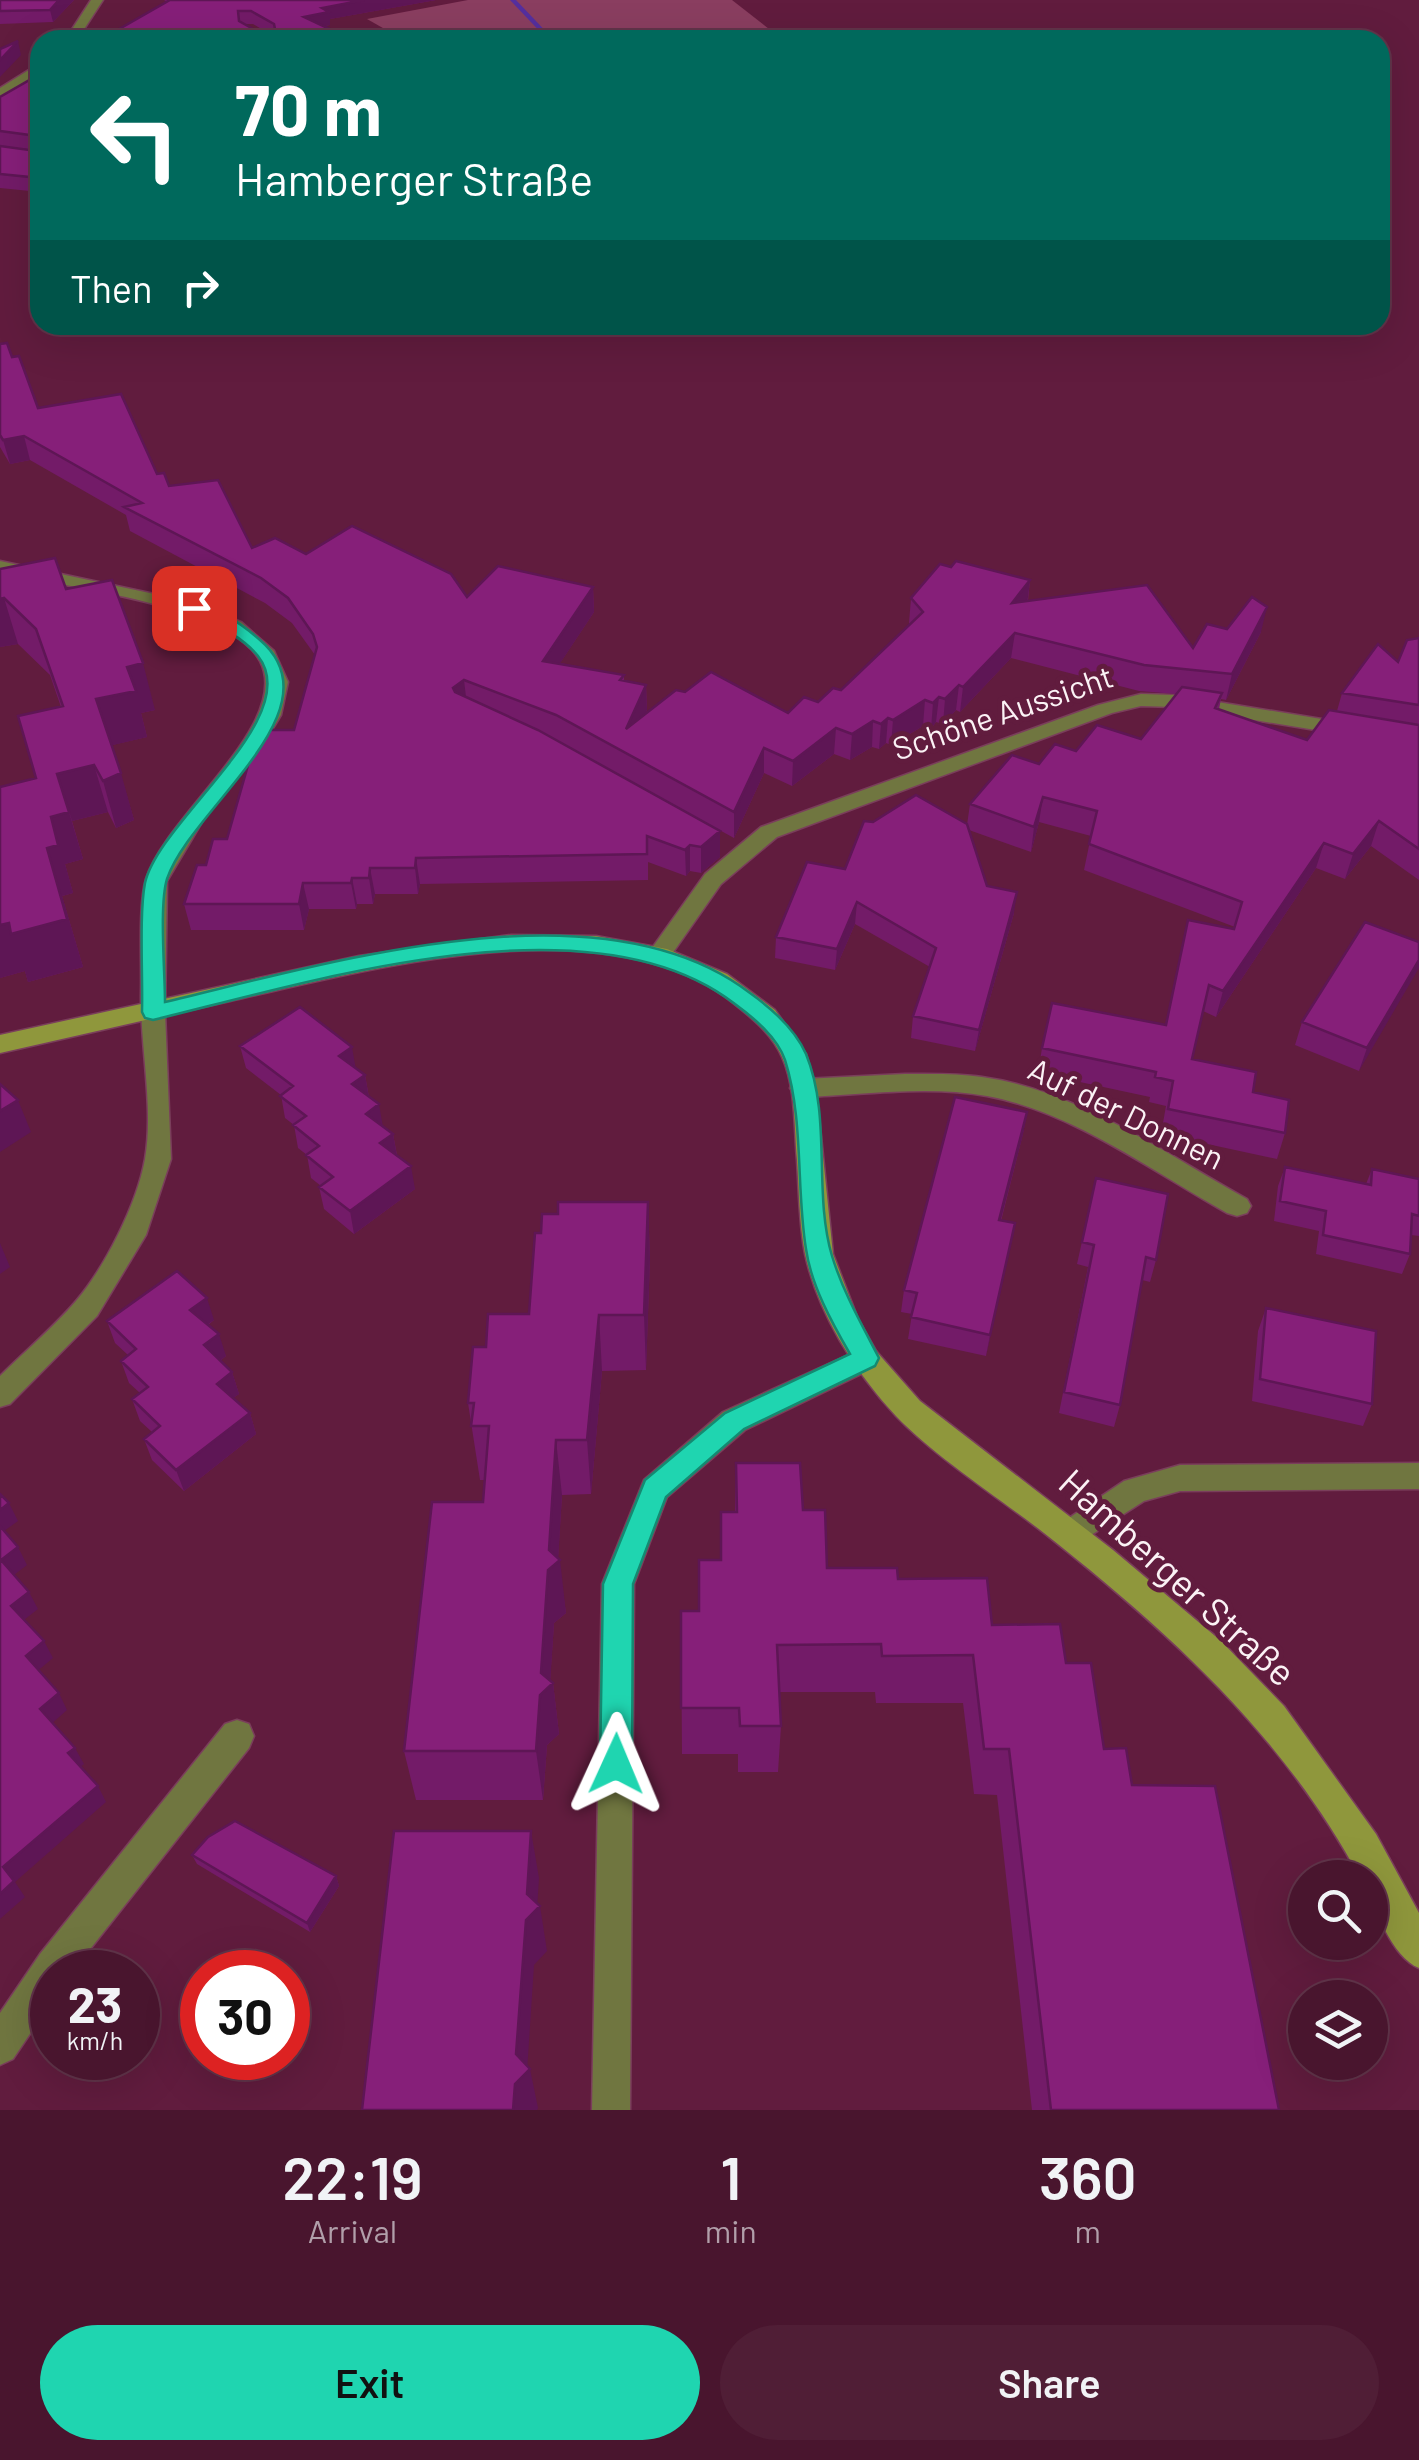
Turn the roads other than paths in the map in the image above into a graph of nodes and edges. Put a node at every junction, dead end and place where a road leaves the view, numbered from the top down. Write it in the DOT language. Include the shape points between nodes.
graph roads {
  1 [pos="97,0"];
  2 [pos="78,30"];
  3 [pos="30,74"];
  4 [pos="0,94"];
  5 [pos="0,566"];
  6 [pos="1419,741"];
  7 [pos="659,955"];
  8 [pos="153,1012"];
  9 [pos="0,1044"];
  10 [pos="803,1088"];
  11 [pos="1238,1206"];
  12 [pos="866,1358"];
  13 [pos="0,1395"];
  14 [pos="1419,1476"];
  15 [pos="1071,1534"];
  16 [pos="237,1736"];
  17 [pos="1419,1950"];
  18 [pos="0,2046"];
  19 [pos="612,2110"];
  1 -- 2 [label="street"];
  3 -- 4 [label="street"];
  5 -- 8 [label="street" via="194,608 234,626 267,655 278,682 271,715 191,821 156,882"];
  6 -- 7 [label="street, Schöne Aussicht" via="1176,701 1105,709 732,850"];
  7 -- 8 [label="street, Hamberger Straße" via="596,944 512,943 359,964"];
  7 -- 10 [label="street, Hamberger Straße" via="719,980 766,1016 794,1054"];
  8 -- 9 [label="street, Hamberger Straße"];
  8 -- 13 [label="street" via="158,1159 132,1235 87,1308"];
  10 -- 11 [label="street, Auf der Donnen" via="1002,1089 1059,1110"];
  10 -- 12 [label="street, Hamberger Straße" via="818,1254"];
  12 -- 15 [label="street, Hamberger Straße" via="908,1410"];
  12 -- 19 [label="street" via="734,1421 655,1489 618,1584"];
  14 -- 15 [label="street" via="1180,1478 1135,1490"];
  15 -- 17 [label="street, Hamberger Straße" via="1209,1652 1272,1717 1363,1847"];
  16 -- 18 [label="street" via="53,1967"];
}
